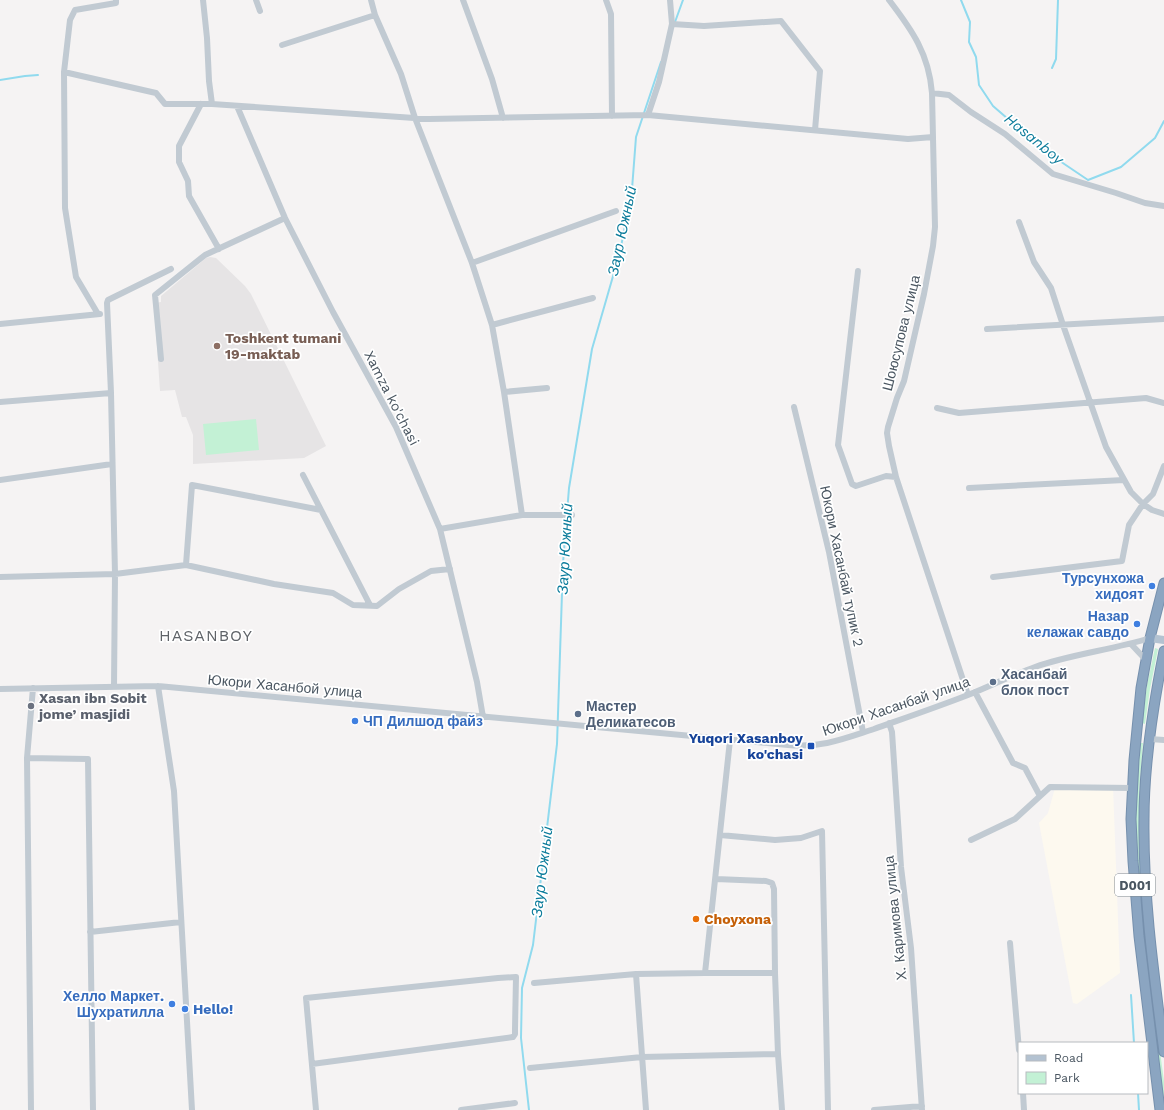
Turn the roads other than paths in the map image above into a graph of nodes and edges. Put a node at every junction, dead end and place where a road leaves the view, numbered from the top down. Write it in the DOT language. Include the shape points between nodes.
graph roads {
  1 [pos="116,0"];
  2 [pos="203,0"];
  3 [pos="256,0"];
  4 [pos="371,0"];
  5 [pos="463,0"];
  6 [pos="606,0"];
  7 [pos="670,0"];
  8 [pos="889,0"];
  9 [pos="260,12"];
  10 [pos="375,15"];
  11 [pos="672,24"];
  12 [pos="282,45"];
  13 [pos="64,72"];
  14 [pos="932,93"];
  15 [pos="201,104"];
  16 [pos="212,104"];
  17 [pos="237,106"];
  18 [pos="648,115"];
  19 [pos="612,116"];
  20 [pos="415,118"];
  21 [pos="503,118"];
  22 [pos="815,130"];
  23 [pos="933,137"];
  24 [pos="1164,206"];
  25 [pos="616,212"];
  26 [pos="285,218"];
  27 [pos="1019,222"];
  28 [pos="220,249"];
  29 [pos="472,263"];
  30 [pos="171,269"];
  31 [pos="858,271"];
  32 [pos="593,298"];
  33 [pos="108,313"];
  34 [pos="98,314"];
  35 [pos="1164,319"];
  36 [pos="0,324"];
  37 [pos="492,325"];
  38 [pos="1063,325"];
  39 [pos="987,329"];
  40 [pos="161,359"];
  41 [pos="548,388"];
  42 [pos="504,392"];
  43 [pos="111,393"];
  44 [pos="0,402"];
  45 [pos="1090,402"];
  46 [pos="1164,403"];
  47 [pos="794,406"];
  48 [pos="937,408"];
  49 [pos="112,464"];
  50 [pos="1164,466"];
  51 [pos="303,476"];
  52 [pos="896,477"];
  53 [pos="0,480"];
  54 [pos="1124,480"];
  55 [pos="969,488"];
  56 [pos="1143,504"];
  57 [pos="321,510"];
  58 [pos="1164,514"];
  59 [pos="522,515"];
  60 [pos="572,515"];
  61 [pos="440,529"];
  62 [pos="186,564"];
  63 [pos="450,569"];
  64 [pos="115,574"];
  65 [pos="0,577"];
  66 [pos="993,577"];
  67 [pos="1164,582"];
  68 [pos="370,605"];
  69 [pos="1150,638"];
  70 [pos="1164,640"];
  71 [pos="1131,644"];
  72 [pos="1164,651"];
  73 [pos="1146,658"];
  74 [pos="114,686"];
  75 [pos="158,686"];
  76 [pos="33,688"];
  77 [pos="0,689"];
  78 [pos="975,692"];
  79 [pos="968,695"];
  80 [pos="483,717"];
  81 [pos="889,723"];
  82 [pos="567,725"];
  83 [pos="863,732"];
  84 [pos="1137,732"];
  85 [pos="1150,736"];
  86 [pos="730,740"];
  87 [pos="1164,740"];
  88 [pos="27,758"];
  89 [pos="1132,788"];
  90 [pos="1040,796"];
  91 [pos="720,835"];
  92 [pos="971,840"];
  93 [pos="716,879"];
  94 [pos="181,922"];
  95 [pos="90,932"];
  96 [pos="1010,943"];
  97 [pos="706,972"];
  98 [pos="775,973"];
  99 [pos="636,974"];
  100 [pos="534,982"];
  101 [pos="1163,1037"];
  102 [pos="1018,1042"];
  103 [pos="1164,1052"];
  104 [pos="778,1054"];
  105 [pos="642,1057"];
  106 [pos="312,1064"];
  107 [pos="530,1068"];
  108 [pos="1023,1094"];
  109 [pos="515,1103"];
  110 [pos="922,1108"];
  111 [pos="31,1110"];
  112 [pos="93,1110"];
  113 [pos="192,1110"];
  114 [pos="316,1110"];
  115 [pos="461,1110"];
  116 [pos="646,1110"];
  117 [pos="782,1110"];
  118 [pos="828,1110"];
  119 [pos="874,1110"];
  120 [pos="1024,1110"];
  121 [pos="1160,1110"];
  1 -- 13 [label="street" via="75,10 70,20"];
  2 -- 16 [label="street"];
  3 -- 9 [label="street"];
  4 -- 10 [label="street"];
  5 -- 21 [label="street" via="492,78"];
  6 -- 19 [label="street" via="611,14"];
  7 -- 11 [label="street"];
  8 -- 14 [label="street, Шоюсупова улица" via="904,19 922,50"];
  10 -- 12 [label="street"];
  10 -- 20 [label="street" via="401,74"];
  11 -- 18 [label="street" via="659,82"];
  11 -- 22 [label="street" via="704,26 781,21 820,71"];
  13 -- 15 [label="street" via="156,93 165,104"];
  13 -- 34 [label="street" via="65,208 76,277"];
  14 -- 23 [label="street, Шоюсупова улица"];
  14 -- 24 [label="street" via="949,95 1005,134 1053,174 1145,203"];
  15 -- 16 [label="street"];
  15 -- 28 [label="street" via="179,146 179,162 188,181 189,196"];
  16 -- 17 [label="street"];
  17 -- 20 [label="street"];
  17 -- 26 [label="street, Xamza ko'chasi"];
  18 -- 19 [label="street"];
  18 -- 22 [label="street"];
  19 -- 21 [label="street"];
  20 -- 21 [label="street"];
  20 -- 29 [label="street"];
  22 -- 23 [label="street" via="908,139"];
  23 -- 52 [label="street, Шоюсупова улица" via="932,255 904,381 887,433"];
  25 -- 29 [label="street"];
  26 -- 28 [label="street"];
  26 -- 61 [label="street, Xamza ko'chasi" via="396,427"];
  27 -- 38 [label="street" via="1034,262 1051,288"];
  28 -- 40 [label="street" via="206,255 155,295"];
  29 -- 37 [label="street"];
  30 -- 33 [label="street" via="108,300"];
  31 -- 52 [label="street" via="838,445 852,484 856,486 886,476"];
  32 -- 37 [label="street"];
  33 -- 34 [label="street"];
  33 -- 43 [label="street"];
  34 -- 36 [label="street"];
  35 -- 38 [label="street"];
  37 -- 42 [label="street"];
  38 -- 39 [label="street"];
  38 -- 45 [label="street"];
  41 -- 42 [label="street"];
  42 -- 59 [label="street"];
  43 -- 44 [label="street"];
  43 -- 49 [label="street"];
  45 -- 46 [label="street" via="1146,398"];
  45 -- 48 [label="street" via="959,413"];
  45 -- 54 [label="street" via="1106,447"];
  47 -- 83 [label="street, Юкори Хасанбай тупик 2" via="829,552"];
  49 -- 53 [label="street"];
  49 -- 64 [label="street"];
  50 -- 56 [label="street" via="1153,494"];
  51 -- 57 [label="street"];
  52 -- 79 [label="street, Шоюсупова улица"];
  54 -- 55 [label="street"];
  54 -- 56 [label="street"];
  56 -- 58 [label="street"];
  56 -- 66 [label="street" via="1128,525 1122,561"];
  57 -- 62 [label="street" via="192,485"];
  57 -- 68 [label="street"];
  59 -- 60 [label="street"];
  59 -- 61 [label="street"];
  61 -- 63 [label="street, Xamza ko'chasi"];
  62 -- 64 [label="street"];
  62 -- 68 [label="street" via="274,584 333,593 353,605"];
  63 -- 68 [label="street" via="431,571 399,589 378,606"];
  63 -- 80 [label="street, Xamza ko'chasi"];
  64 -- 65 [label="street"];
  64 -- 74 [label="street"];
  67 -- 69 [label="highway, D001"];
  69 -- 70 [label="main road"];
  69 -- 71 [label="street, Юкори Хасанбай улица"];
  69 -- 73 [label="highway, D001"];
  71 -- 73 [label="street"];
  71 -- 78 [label="street, Юкори Хасанбай улица" via="1037,666"];
  72 -- 85 [label="highway, D001"];
  73 -- 84 [label="highway, D001"];
  74 -- 75 [label="street, Юкори Хасанбой улица"];
  74 -- 76 [label="street, Юкори Хасанбой улица"];
  75 -- 80 [label="street, Юкори Хасанбой улица"];
  75 -- 94 [label="street" via="174,792"];
  76 -- 77 [label="street, Юкори Хасанбой улица"];
  76 -- 88 [label="street"];
  78 -- 79 [label="street, Юкори Хасанбай улица"];
  78 -- 90 [label="street" via="1013,763 1025,768"];
  79 -- 81 [label="street, Юкори Хасанбай улица"];
  80 -- 82 [label="street, Юкори Хасанбой улица"];
  81 -- 83 [label="street, Юкори Хасанбай улица"];
  81 -- 110 [label="street, Х. Каримова улица" via="892,732 911,948"];
  82 -- 86 [label="street, Юкори Хасанбай улица"];
  83 -- 86 [label="street, Юкори Хасанбай улица" via="815,746"];
  84 -- 85 [label="highway"];
  84 -- 89 [label="highway, D001"];
  85 -- 87 [label="street"];
  85 -- 101 [label="highway, D001" via="1145,789 1144,860 1149,928"];
  86 -- 91 [label="street"];
  88 -- 95 [label="street" via="88,759"];
  88 -- 111 [label="street"];
  89 -- 90 [label="street" via="1050,787"];
  89 -- 121 [label="highway, D001" via="1131,820 1138,928"];
  90 -- 92 [label="street" via="1015,819"];
  91 -- 93 [label="street"];
  91 -- 118 [label="street" via="775,840 801,838 822,831"];
  93 -- 97 [label="street"];
  93 -- 98 [label="street" via="772,883"];
  94 -- 95 [label="street"];
  94 -- 113 [label="street"];
  95 -- 112 [label="street"];
  96 -- 102 [label="street"];
  97 -- 98 [label="street"];
  97 -- 99 [label="street"];
  98 -- 104 [label="street"];
  99 -- 100 [label="street"];
  99 -- 105 [label="street"];
  101 -- 103 [label="highway, D001"];
  104 -- 105 [label="street"];
  104 -- 117 [label="street"];
  105 -- 107 [label="street"];
  105 -- 116 [label="street"];
  106 -- 106 [label="street" via="306,998 516,977 513,1037"];
  106 -- 114 [label="street"];
  108 -- 120 [label="street"];
  109 -- 115 [label="street"];
  110 -- 119 [label="street"];
}
